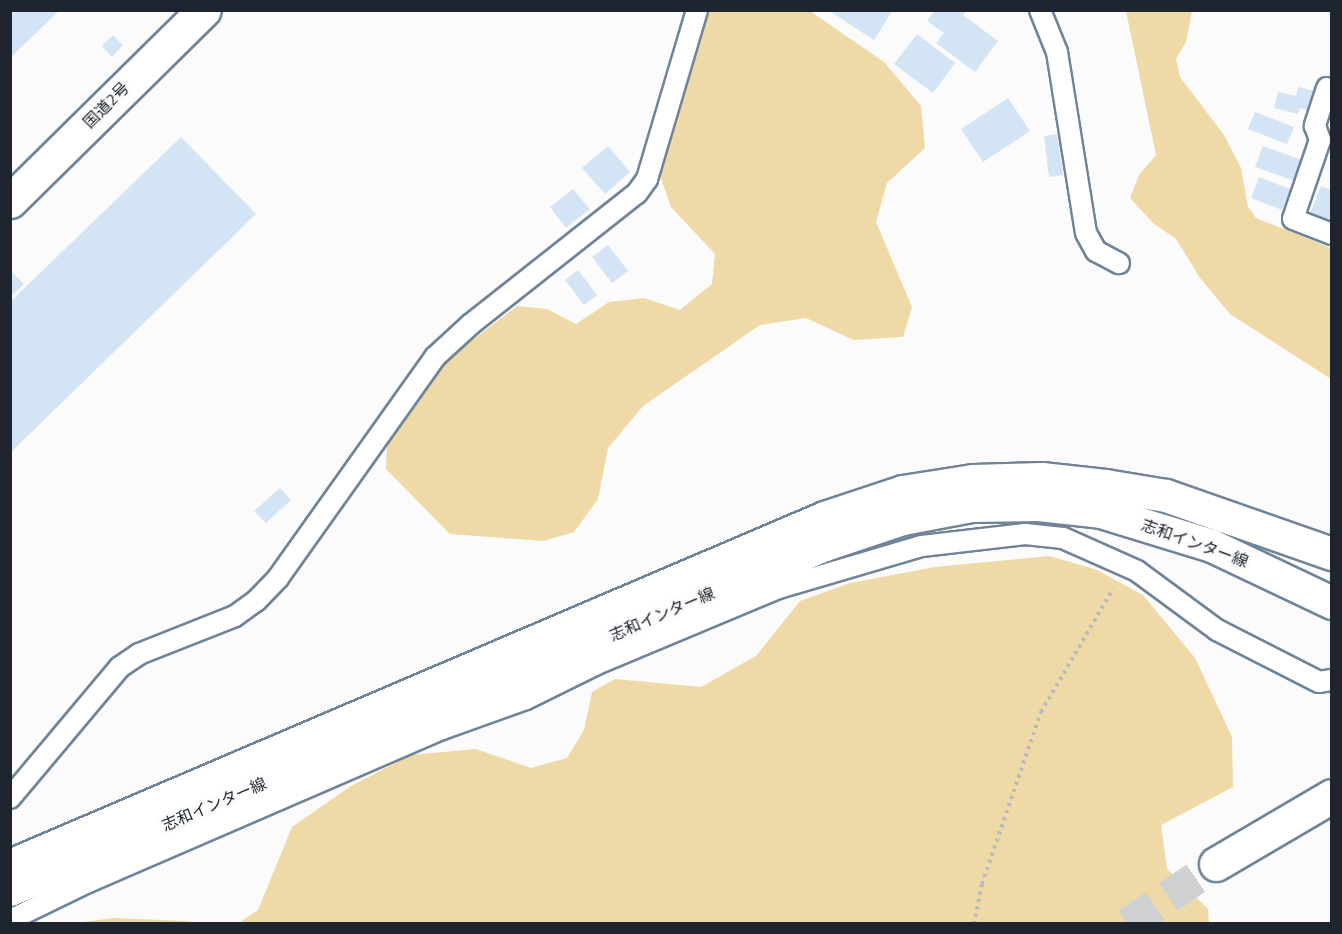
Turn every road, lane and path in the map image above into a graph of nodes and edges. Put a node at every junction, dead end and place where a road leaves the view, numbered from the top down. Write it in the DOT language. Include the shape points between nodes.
graph roads {
  1 [pos="204,10"];
  2 [pos="697,10"];
  3 [pos="1040,10"];
  4 [pos="1328,88"];
  5 [pos="10,201"];
  6 [pos="1332,234"];
  7 [pos="1119,263"];
  8 [pos="1332,554"];
  9 [pos="1113,589"];
  10 [pos="1332,603"];
  11 [pos="1332,680"];
  12 [pos="1332,796"];
  13 [pos="10,798"];
  14 [pos="1216,864"];
  15 [pos="10,866"];
  16 [pos="10,890"];
  17 [pos="10,920"];
  18 [pos="974,924"];
  1 -- 5 [label="highway, 国道2号"];
  2 -- 13 [label="street" via="646,179 637,193 435,357 278,578 256,601 235,616 139,654 120,667"];
  3 -- 7 [label="street" via="1057,52 1086,233 1096,251"];
  4 -- 6 [label="street" via="1316,126 1320,140 1293,219"];
  8 -- 15 [label="main road, 志和インター線" via="1194,504 1106,486 1042,479 973,481 903,492 825,518"];
  9 -- 18 [label="path" via="1041,712 982,884"];
  10 -- 16 [label="main road, 志和インター線" via="1212,546 1101,512 1040,505 972,506 903,519 825,544"];
  11 -- 17 [label="street" via="1319,682 1217,630 1137,571 1063,538 1025,534 922,546 779,588 597,664 526,699 442,729 88,882"];
  12 -- 14 [label="highway"];
}
